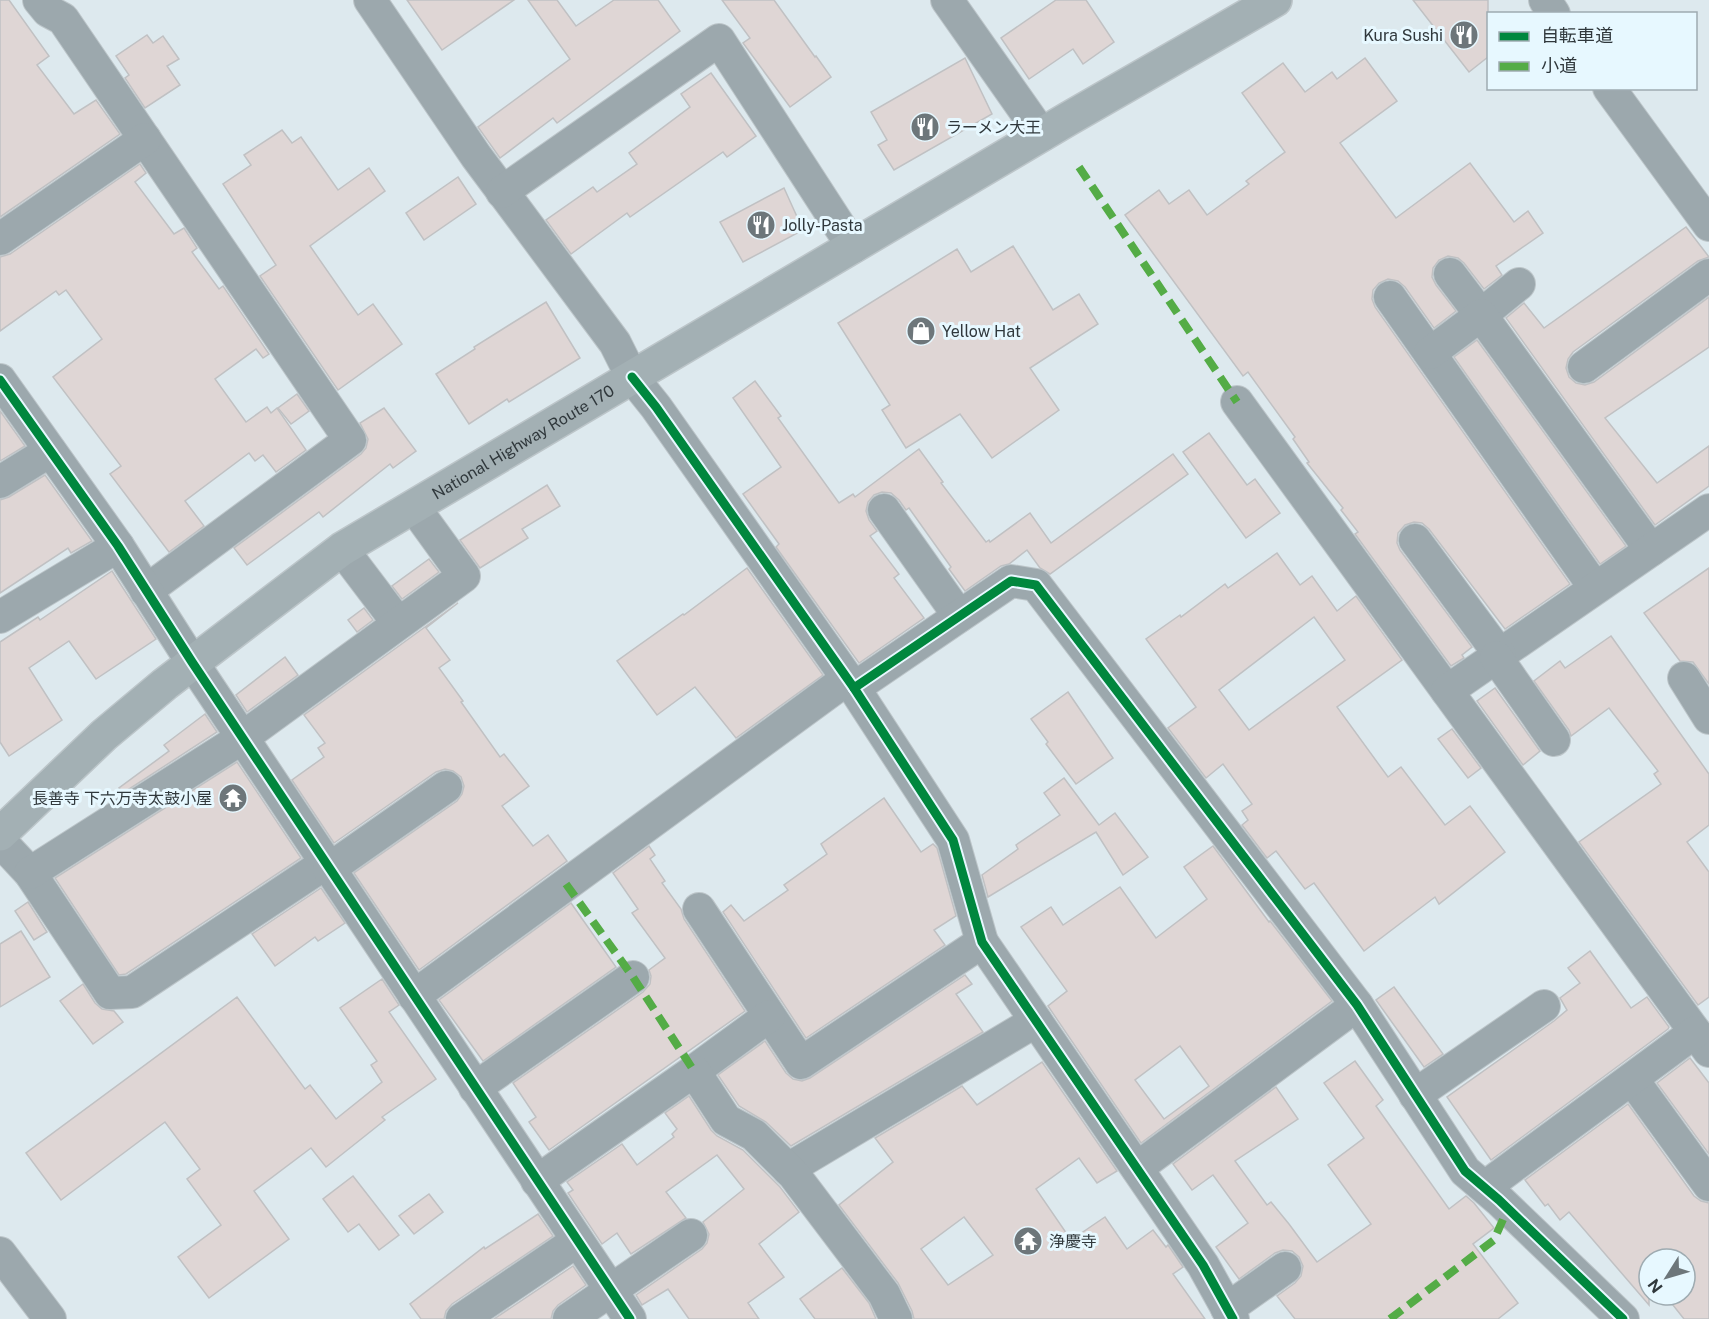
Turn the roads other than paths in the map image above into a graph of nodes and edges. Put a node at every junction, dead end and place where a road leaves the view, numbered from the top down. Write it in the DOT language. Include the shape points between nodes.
graph roads {
  1 [pos="39,0"];
  2 [pos="370,0"];
  3 [pos="947,0"];
  4 [pos="1275,0"];
  5 [pos="1610,90"];
  6 [pos="1042,135"];
  7 [pos="145,139"];
  8 [pos="502,192"];
  9 [pos="1709,225"];
  10 [pos="0,239"];
  11 [pos="853,247"];
  12 [pos="1450,274"];
  13 [pos="1709,275"];
  14 [pos="1519,284"];
  15 [pos="1390,297"];
  16 [pos="1481,315"];
  17 [pos="1430,353"];
  18 [pos="1584,367"];
  19 [pos="632,377"];
  20 [pos="0,380"];
  21 [pos="1237,402"];
  22 [pos="50,451"];
  23 [pos="0,482"];
  24 [pos="414,507"];
  25 [pos="884,510"];
  26 [pos="1709,510"];
  27 [pos="1414,540"];
  28 [pos="118,546"];
  29 [pos="342,549"];
  30 [pos="1651,550"];
  31 [pos="1595,588"];
  32 [pos="146,591"];
  33 [pos="0,616"];
  34 [pos="959,616"];
  35 [pos="398,623"];
  36 [pos="1498,656"];
  37 [pos="192,662"];
  38 [pos="1684,678"];
  39 [pos="850,684"];
  40 [pos="1447,691"];
  41 [pos="1709,718"];
  42 [pos="242,738"];
  43 [pos="1554,740"];
  44 [pos="446,787"];
  45 [pos="0,834"];
  46 [pos="0,840"];
  47 [pos="327,866"];
  48 [pos="30,873"];
  49 [pos="699,909"];
  50 [pos="982,942"];
  51 [pos="633,977"];
  52 [pos="414,996"];
  53 [pos="1357,1005"];
  54 [pos="1544,1006"];
  55 [pos="769,1016"];
  56 [pos="1036,1021"];
  57 [pos="1702,1042"];
  58 [pos="694,1071"];
  59 [pos="1632,1079"];
  60 [pos="475,1089"];
  61 [pos="1415,1095"];
  62 [pos="1137,1168"];
  63 [pos="788,1169"];
  64 [pos="537,1181"];
  65 [pos="1709,1185"];
  66 [pos="1485,1187"];
  67 [pos="691,1234"];
  68 [pos="577,1241"];
  69 [pos="0,1253"];
  70 [pos="1285,1269"];
  71 [pos="611,1290"];
  72 [pos="1230,1314"];
  73 [pos="50,1319"];
  74 [pos="462,1319"];
  75 [pos="569,1319"];
  76 [pos="630,1319"];
  77 [pos="896,1319"];
  78 [pos="1623,1319"];
  1 -- 7 [label="street" via="48,11 63,19"];
  2 -- 8 [label="street"];
  3 -- 6 [label="street"];
  4 -- 6 [label="highway, National Highway Route 170"];
  5 -- 9 [label="street"];
  6 -- 11 [label="highway, National Highway Route 170"];
  7 -- 10 [label="street"];
  7 -- 32 [label="street" via="350,440"];
  8 -- 11 [label="street" via="719,40"];
  8 -- 19 [label="street" via="615,343"];
  11 -- 19 [label="highway, National Highway Route 170"];
  12 -- 16 [label="street"];
  13 -- 18 [label="street"];
  14 -- 16 [label="street"];
  15 -- 17 [label="street"];
  16 -- 17 [label="street"];
  16 -- 30 [label="street"];
  17 -- 31 [label="street"];
  19 -- 24 [label="highway, National Highway Route 170"];
  19 -- 39 [label="street"];
  20 -- 22 [label="street"];
  21 -- 40 [label="street"];
  22 -- 23 [label="street"];
  22 -- 28 [label="street"];
  24 -- 29 [label="highway, National Highway Route 170"];
  24 -- 35 [label="street" via="464,576"];
  25 -- 34 [label="street"];
  26 -- 30 [label="street"];
  27 -- 36 [label="street"];
  28 -- 32 [label="street"];
  28 -- 33 [label="street"];
  29 -- 35 [label="street"];
  29 -- 37 [label="highway, National Highway Route 170"];
  30 -- 31 [label="street"];
  31 -- 36 [label="street"];
  32 -- 37 [label="street"];
  34 -- 39 [label="street"];
  34 -- 53 [label="street" via="1011,581 1036,585"];
  35 -- 42 [label="street"];
  36 -- 40 [label="street"];
  36 -- 43 [label="street"];
  37 -- 42 [label="street"];
  37 -- 45 [label="highway, National Highway Route 170" via="104,735"];
  38 -- 41 [label="street"];
  39 -- 50 [label="street" via="953,840"];
  39 -- 52 [label="street"];
  40 -- 57 [label="street"];
  42 -- 47 [label="street"];
  42 -- 48 [label="street"];
  44 -- 47 [label="street"];
  46 -- 48 [label="street"];
  47 -- 48 [label="street" via="132,992 110,993"];
  47 -- 52 [label="street"];
  49 -- 55 [label="street"];
  50 -- 55 [label="street" via="801,1063"];
  50 -- 56 [label="street"];
  51 -- 60 [label="street"];
  52 -- 60 [label="street"];
  53 -- 61 [label="street"];
  53 -- 62 [label="street"];
  54 -- 61 [label="street"];
  55 -- 58 [label="street"];
  56 -- 62 [label="street"];
  56 -- 63 [label="street"];
  57 -- 59 [label="street"];
  58 -- 63 [label="street" via="726,1120 754,1135"];
  58 -- 64 [label="street"];
  59 -- 65 [label="street"];
  59 -- 66 [label="street"];
  60 -- 64 [label="street"];
  61 -- 66 [label="street" via="1465,1171"];
  62 -- 72 [label="street" via="1203,1265"];
  63 -- 77 [label="street" via="884,1294"];
  64 -- 68 [label="street"];
  66 -- 78 [label="street"];
  67 -- 71 [label="street"];
  68 -- 71 [label="street"];
  68 -- 74 [label="street"];
  69 -- 73 [label="street"];
  70 -- 72 [label="street"];
  71 -- 75 [label="street"];
  71 -- 76 [label="street"];
}
